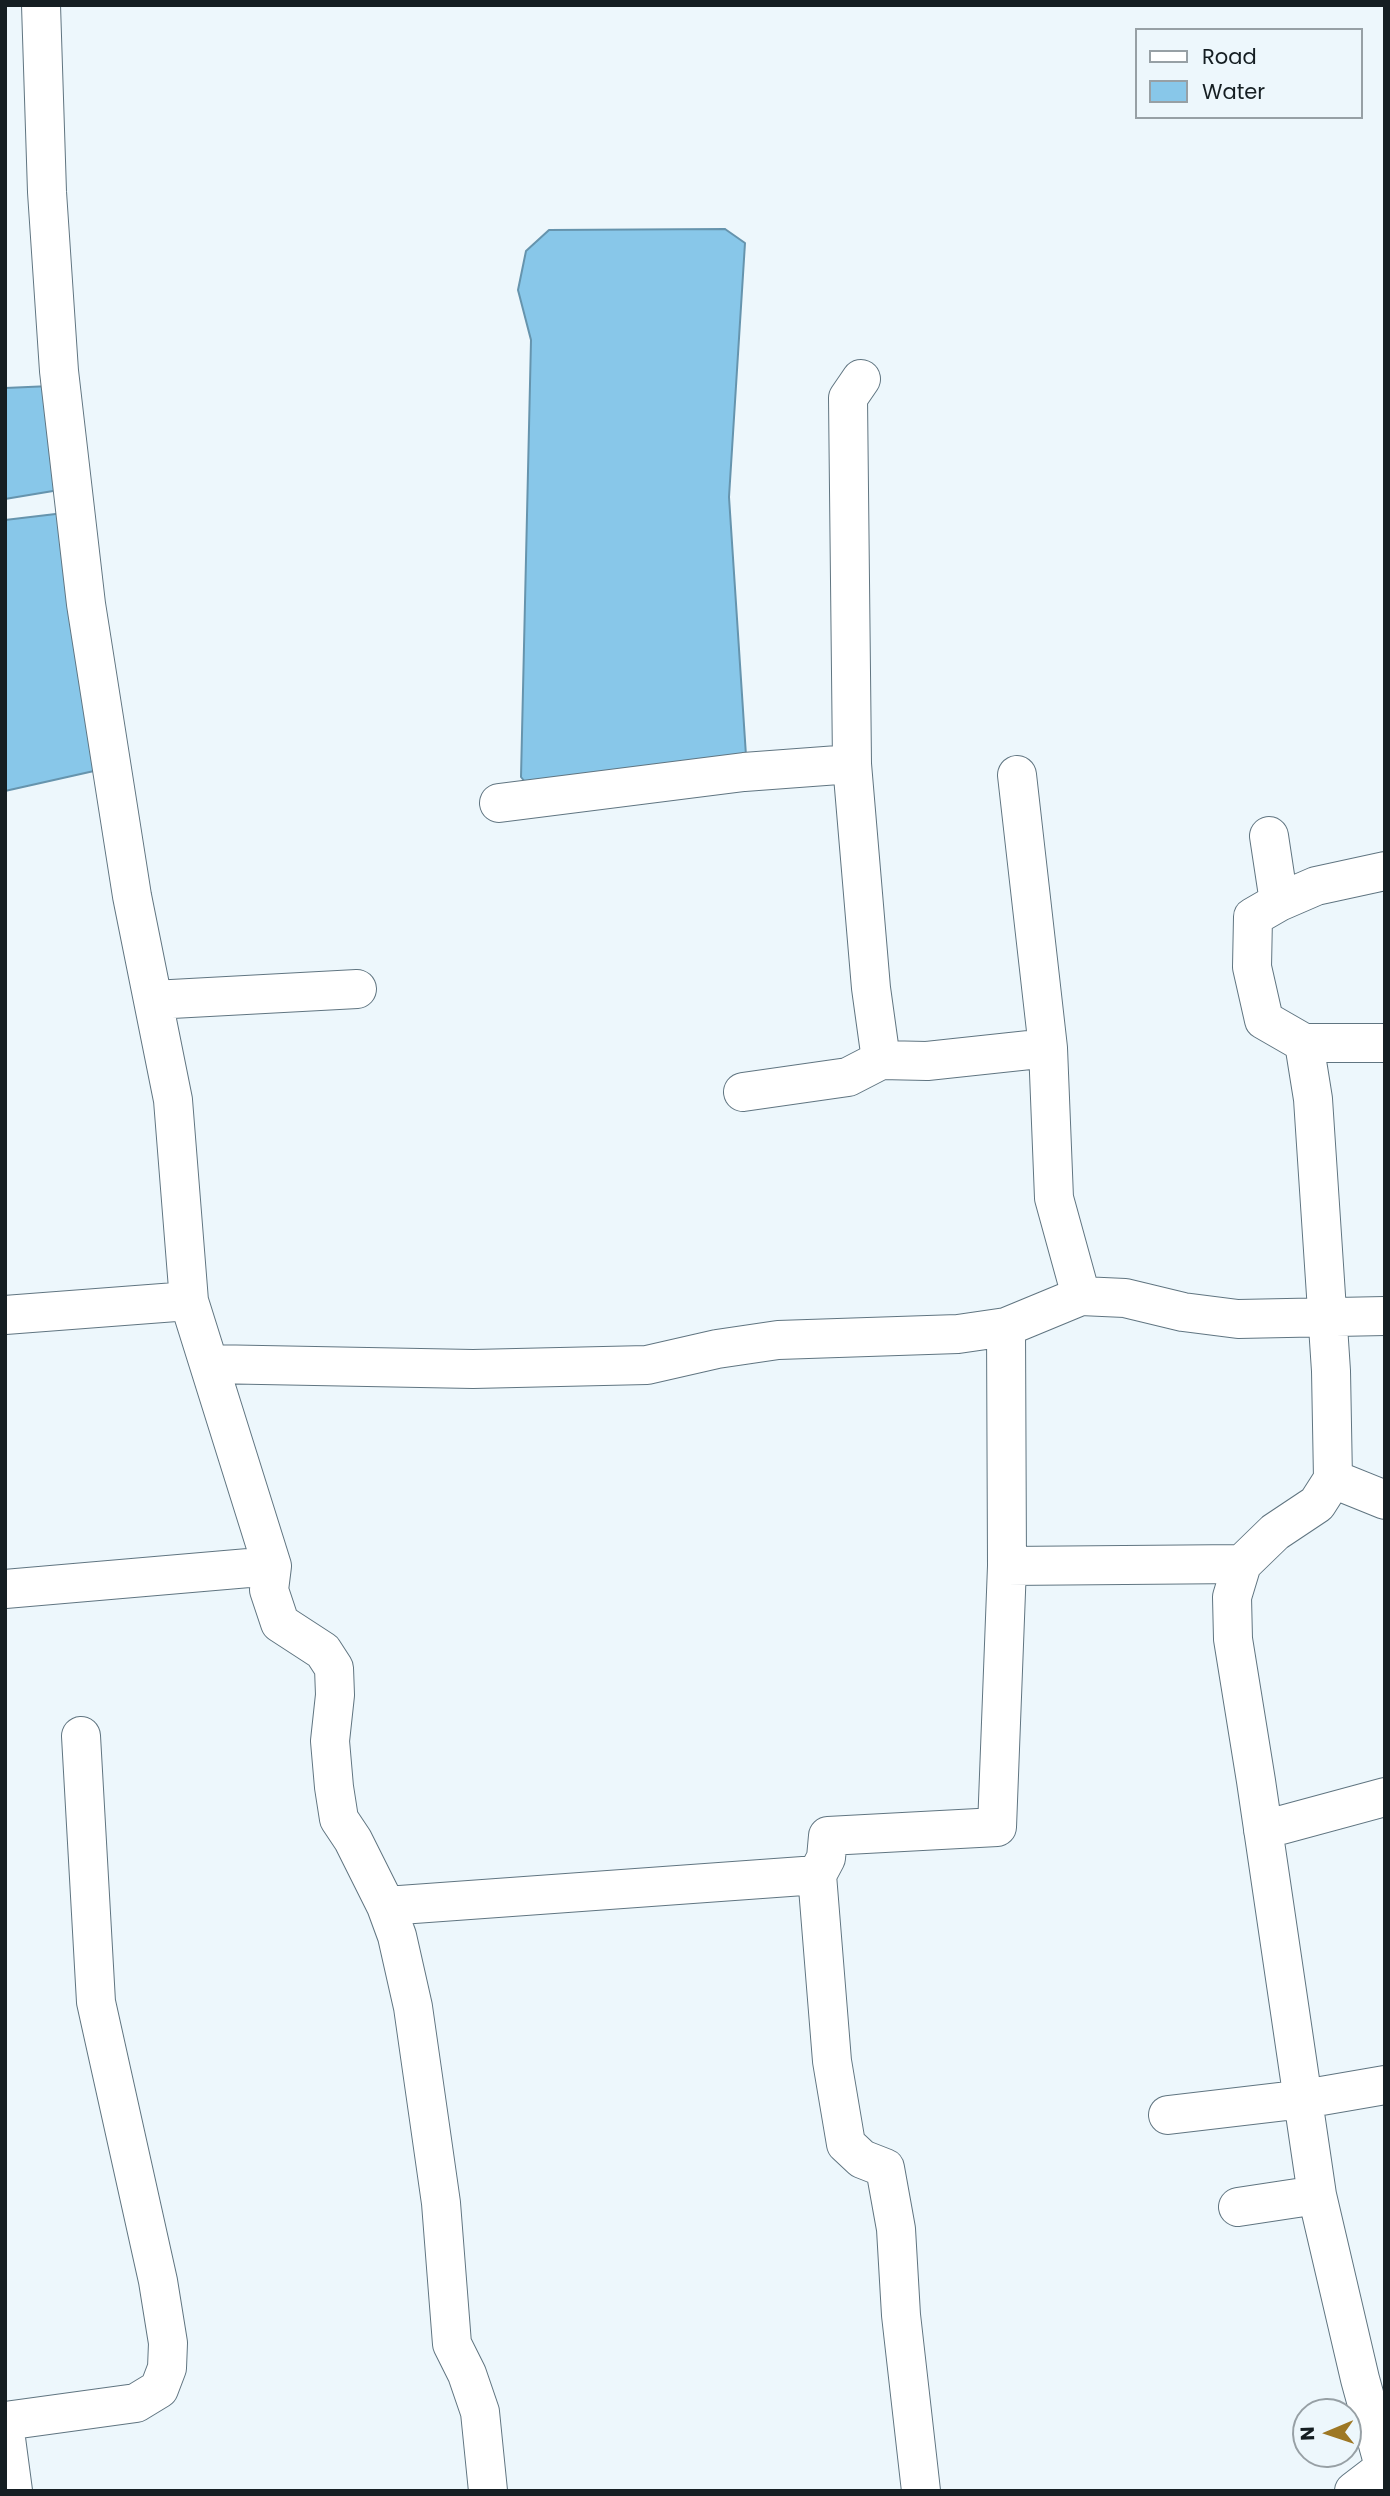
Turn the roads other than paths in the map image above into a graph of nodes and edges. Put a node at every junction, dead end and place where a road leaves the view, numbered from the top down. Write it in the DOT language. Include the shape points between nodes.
graph roads {
  1 [pos="41,5"];
  2 [pos="861,379"];
  3 [pos="852,764"];
  4 [pos="1017,775"];
  5 [pos="499,803"];
  6 [pos="1269,836"];
  7 [pos="1385,871"];
  8 [pos="1279,902"];
  9 [pos="357,989"];
  10 [pos="153,1000"];
  11 [pos="1304,1044"];
  12 [pos="1385,1044"];
  13 [pos="1048,1048"];
  14 [pos="881,1060"];
  15 [pos="743,1093"];
  16 [pos="1081,1296"];
  17 [pos="189,1301"];
  18 [pos="5,1315"];
  19 [pos="1385,1316"];
  20 [pos="1327,1317"];
  21 [pos="1006,1327"];
  22 [pos="209,1364"];
  23 [pos="1333,1479"];
  24 [pos="1385,1500"];
  25 [pos="1242,1564"];
  26 [pos="272,1566"];
  27 [pos="1007,1566"];
  28 [pos="5,1589"];
  29 [pos="80,1736"];
  30 [pos="1385,1797"];
  31 [pos="1263,1830"];
  32 [pos="817,1875"];
  33 [pos="386,1906"];
  34 [pos="1385,2085"];
  35 [pos="1304,2099"];
  36 [pos="1168,2115"];
  37 [pos="1317,2195"];
  38 [pos="1238,2207"];
  39 [pos="5,2421"];
  40 [pos="5,2431"];
  41 [pos="1385,2469"];
  42 [pos="13,2491"];
  43 [pos="488,2491"];
  44 [pos="921,2491"];
  45 [pos="1354,2491"];
  1 -- 10 [label="street" via="59,372 86,604"];
  2 -- 3 [label="street" via="848,398"];
  3 -- 5 [label="street" via="744,772"];
  3 -- 14 [label="street"];
  4 -- 13 [label="street"];
  6 -- 8 [label="street"];
  7 -- 8 [label="street" via="1316,886"];
  8 -- 11 [label="street" via="1253,917 1252,967 1264,1020"];
  9 -- 10 [label="street"];
  10 -- 17 [label="street" via="173,1100"];
  11 -- 12 [label="street"];
  11 -- 20 [label="street" via="1313,1098"];
  13 -- 14 [label="street" via="928,1061"];
  13 -- 16 [label="street" via="1054,1198"];
  14 -- 15 [label="street" via="848,1077"];
  16 -- 20 [label="street" via="1125,1298 1238,1319"];
  16 -- 21 [label="street"];
  17 -- 18 [label="street"];
  17 -- 22 [label="street"];
  19 -- 20 [label="street"];
  20 -- 23 [label="street"];
  21 -- 22 [label="street" via="958,1334 778,1340 648,1364 473,1368"];
  21 -- 27 [label="street"];
  22 -- 26 [label="street"];
  23 -- 24 [label="street"];
  23 -- 25 [label="street" via="1317,1504 1275,1532"];
  25 -- 27 [label="street"];
  25 -- 31 [label="street" via="1233,1597 1233,1639"];
  26 -- 28 [label="street"];
  26 -- 33 [label="street" via="269,1590 280,1623 323,1651 334,1668 330,1741 339,1819"];
  27 -- 32 [label="street" via="997,1827 828,1836 826,1858"];
  29 -- 39 [label="street" via="96,2002 158,2281 168,2343 166,2368 159,2389 136,2403"];
  30 -- 31 [label="street"];
  31 -- 35 [label="street"];
  32 -- 33 [label="street"];
  32 -- 44 [label="street" via="832,2061 846,2144 862,2158 885,2168 897,2229 901,2315"];
  33 -- 43 [label="street" via="413,2007 441,2203 452,2344 480,2412"];
  34 -- 35 [label="street"];
  35 -- 36 [label="street"];
  35 -- 37 [label="street"];
  37 -- 38 [label="street"];
  37 -- 41 [label="street"];
  40 -- 42 [label="street"];
  41 -- 45 [label="street"];
}
